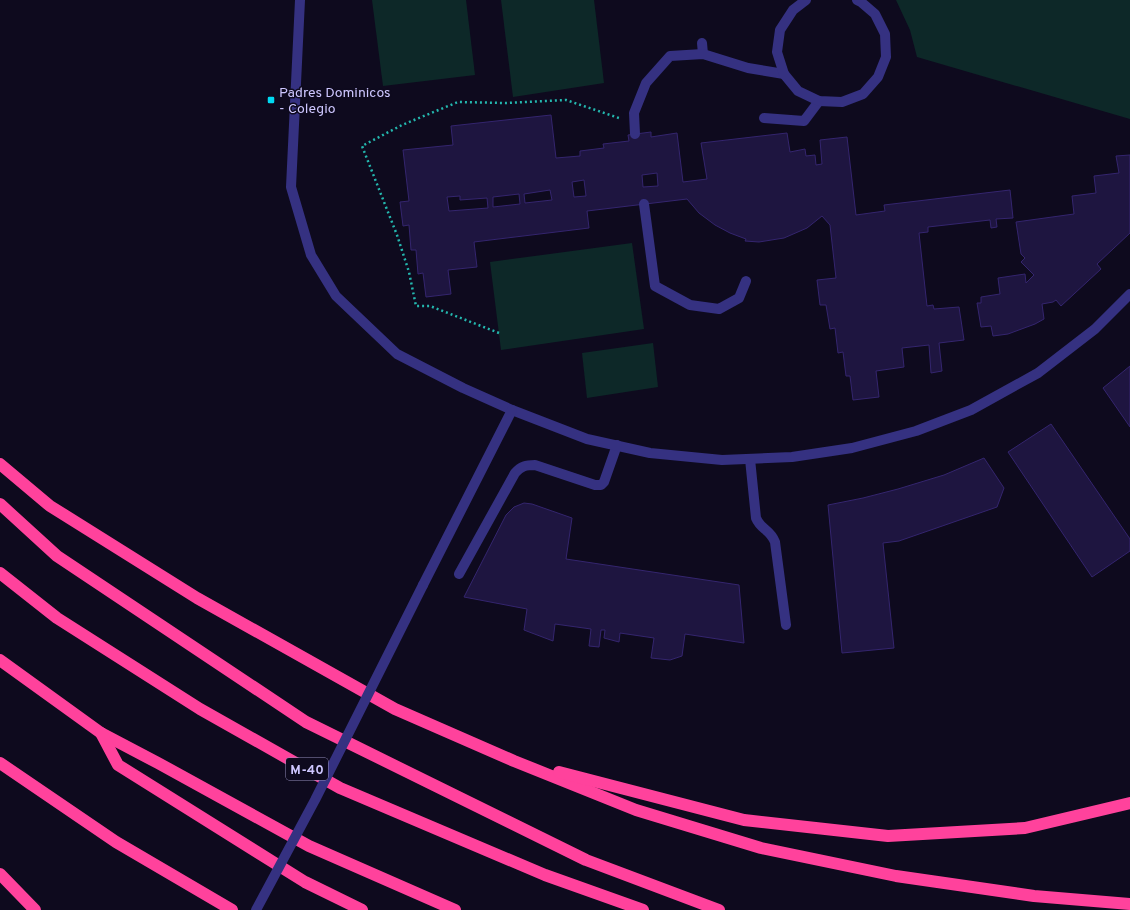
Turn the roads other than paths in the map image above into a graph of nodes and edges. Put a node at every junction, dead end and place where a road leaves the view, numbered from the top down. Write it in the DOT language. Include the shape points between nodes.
graph roads {
  1 [pos="300,0"];
  2 [pos="806,0"];
  3 [pos="857,0"];
  4 [pos="702,43"];
  5 [pos="703,54"];
  6 [pos="784,74"];
  7 [pos="819,101"];
  8 [pos="764,118"];
  9 [pos="636,134"];
  10 [pos="644,204"];
  11 [pos="746,281"];
  12 [pos="1130,294"];
  13 [pos="512,410"];
  14 [pos="617,445"];
  15 [pos="750,459"];
  16 [pos="0,464"];
  17 [pos="0,504"];
  18 [pos="0,573"];
  19 [pos="459,574"];
  20 [pos="786,625"];
  21 [pos="0,660"];
  22 [pos="101,732"];
  23 [pos="514,761"];
  24 [pos="0,764"];
  25 [pos="1130,803"];
  26 [pos="0,874"];
  27 [pos="1130,904"];
  28 [pos="35,910"];
  29 [pos="232,910"];
  30 [pos="256,910"];
  31 [pos="362,910"];
  32 [pos="455,910"];
  33 [pos="643,910"];
  34 [pos="719,910"];
  1 -- 13 [label="street" via="292,187 311,255 336,296 397,354"];
  2 -- 6 [label="street" via="793,10 780,30 777,52"];
  3 -- 7 [label="street" via="875,14 885,34 886,57 878,77 863,94 842,102"];
  4 -- 5 [label="street"];
  5 -- 6 [label="street" via="748,68"];
  5 -- 9 [label="street" via="670,56 646,83 634,113"];
  6 -- 7 [label="street" via="798,91"];
  7 -- 8 [label="street" via="804,121"];
  10 -- 11 [label="street" via="655,286 690,305 719,309 738,298"];
  12 -- 15 [label="street" via="1095,329 1038,373 971,410 916,431 852,448 792,457"];
  13 -- 14 [label="street" via="587,439"];
  13 -- 30 [label="street, bridge" via="315,800"];
  14 -- 15 [label="street" via="650,453 722,460"];
  14 -- 19 [label="street" via="601,485 534,465 519,468"];
  15 -- 20 [label="street" via="756,518 759,526 772,534 775,542"];
  16 -- 23 [label="highway" via="50,506 197,598 395,709"];
  17 -- 34 [label="highway" via="57,556 306,722 586,860"];
  18 -- 33 [label="highway, M-40" via="57,618 200,709 340,788 545,876"];
  21 -- 22 [label="highway"];
  22 -- 31 [label="highway" via="118,766 305,882"];
  22 -- 32 [label="highway" via="309,846"];
  23 -- 25 [label="highway" via="744,820 888,836 1025,828"];
  23 -- 27 [label="highway" via="636,810 761,848 896,876 1034,896"];
  24 -- 29 [label="highway" via="116,842"];
  26 -- 28 [label="highway"];
}
